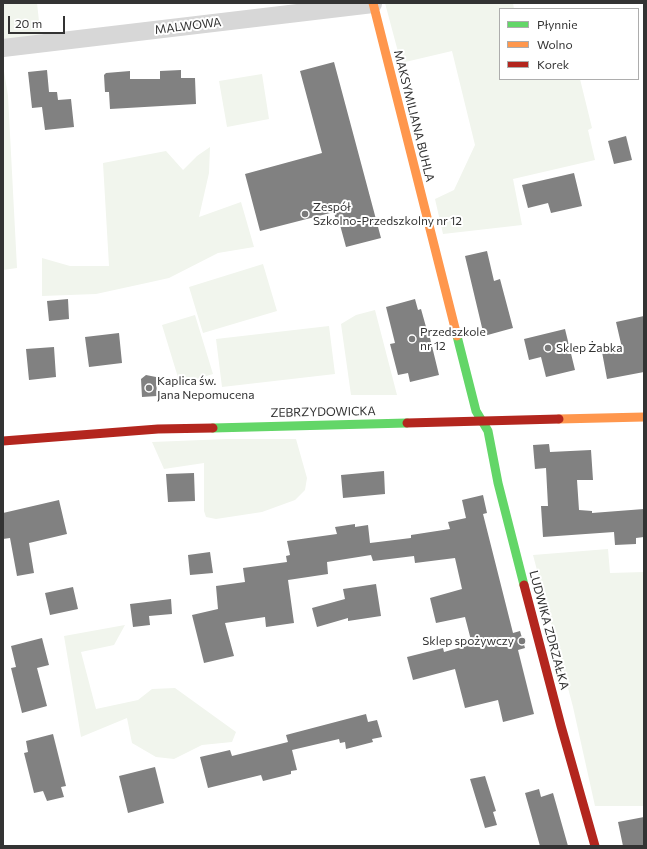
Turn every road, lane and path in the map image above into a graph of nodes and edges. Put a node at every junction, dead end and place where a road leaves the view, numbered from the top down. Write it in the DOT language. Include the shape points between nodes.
graph roads {
  1 [pos="373,3"];
  2 [pos="3,48"];
  3 [pos="644,417"];
  4 [pos="482,420"];
  5 [pos="3,441"];
  6 [pos="595,846"];
  1 -- 2 [label="street, MALWOWA"];
  1 -- 4 [label="street, MAKSYMILIANA BUHLA" via="476,411"];
  3 -- 4 [label="street, ZEBRZYDOWICKA"];
  4 -- 5 [label="street, ZEBRZYDOWICKA" via="158,429"];
  4 -- 6 [label="street, LUDWIKA ZDRZAŁKA" via="488,431 498,483"];
}
